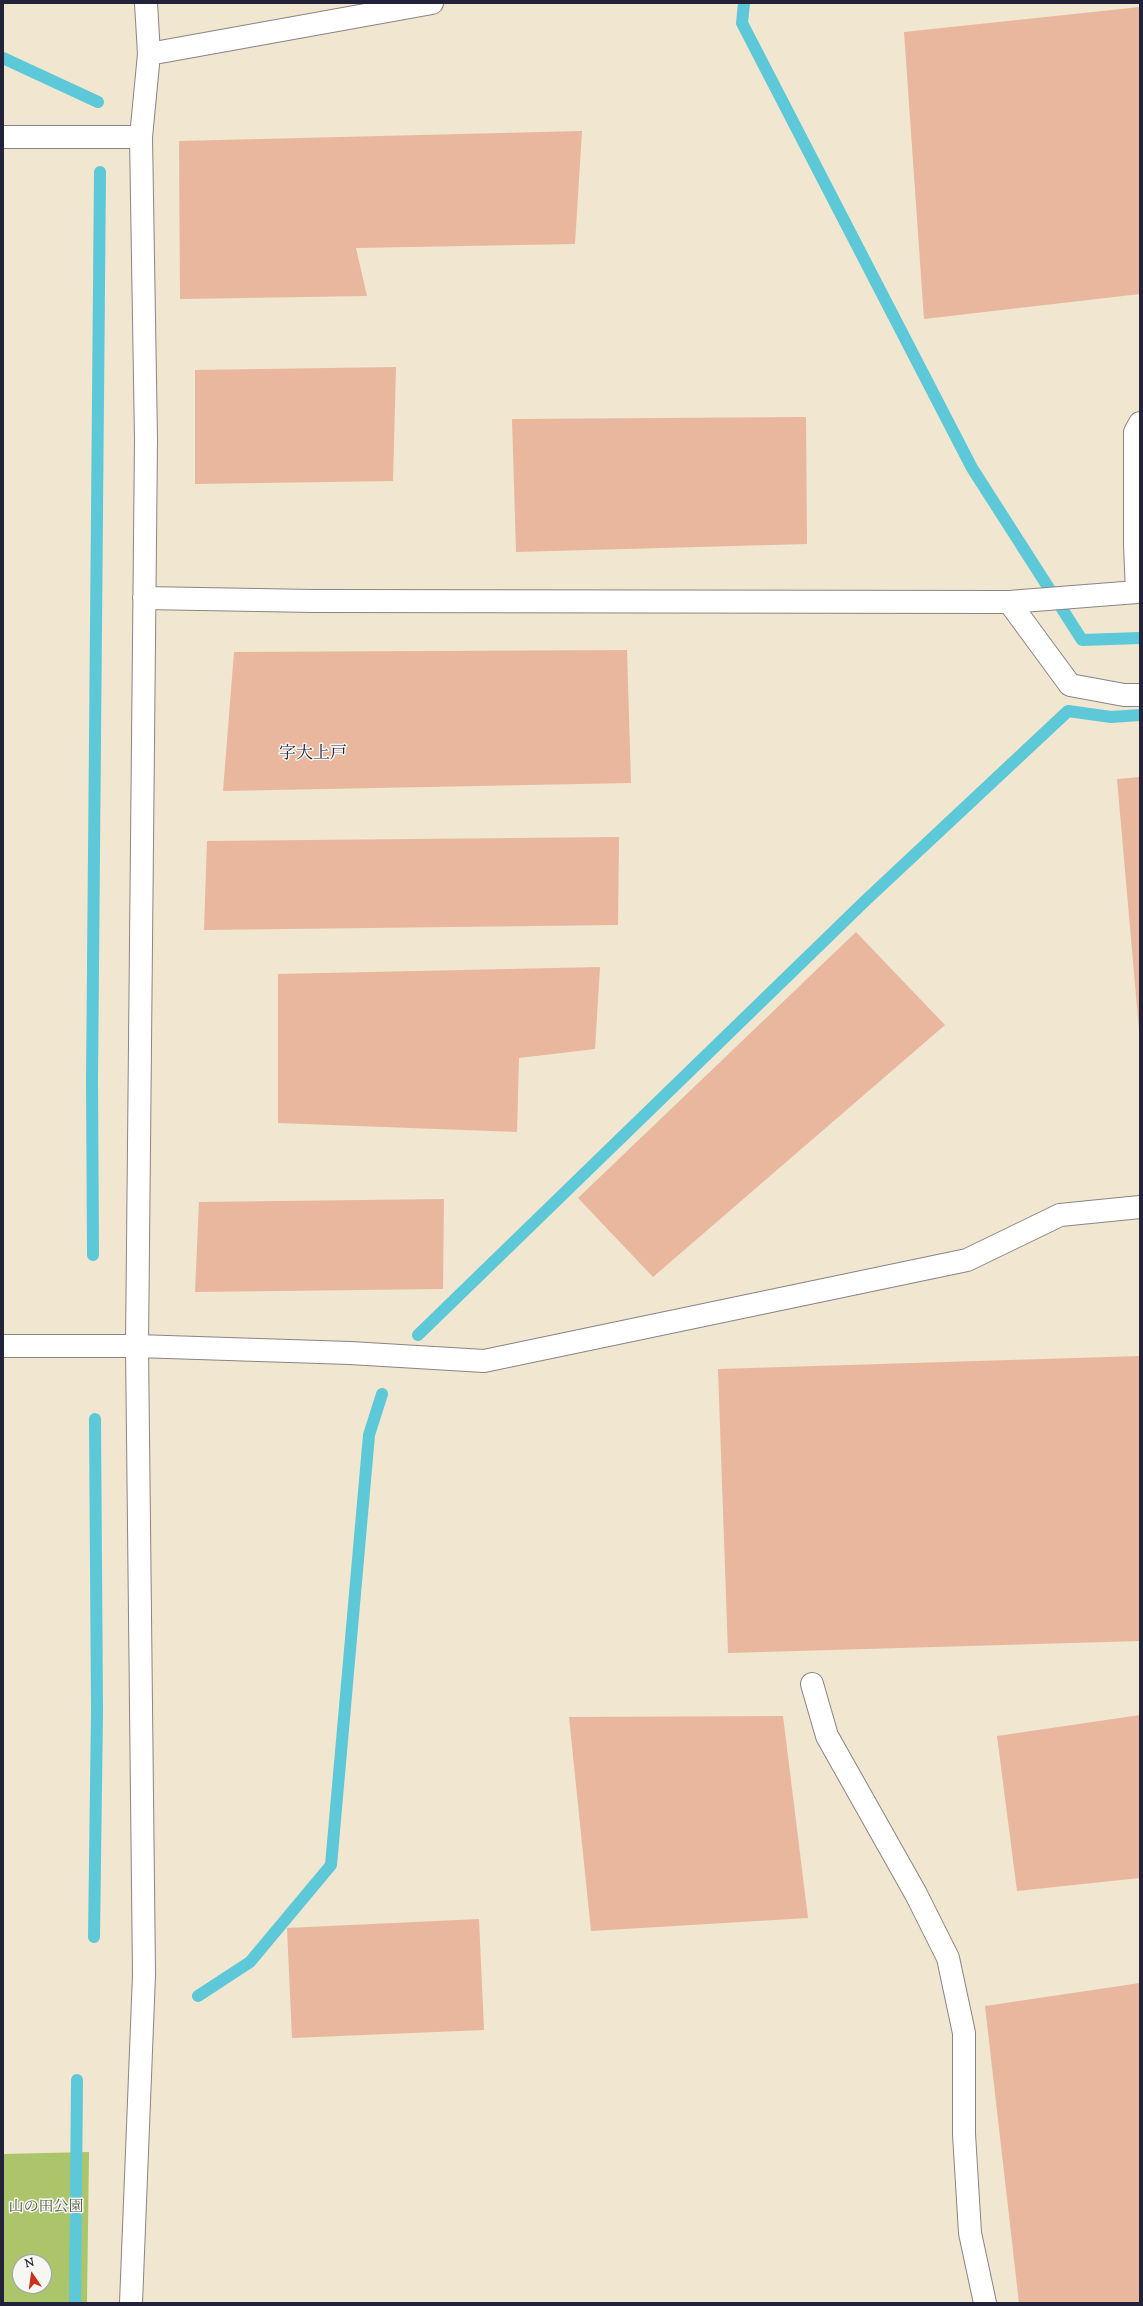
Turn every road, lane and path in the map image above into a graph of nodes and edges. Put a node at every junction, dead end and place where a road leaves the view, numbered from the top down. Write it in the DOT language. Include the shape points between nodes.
graph roads {
  1 [pos="146,3"];
  2 [pos="432,3"];
  3 [pos="149,54"];
  4 [pos="3,137"];
  5 [pos="142,137"];
  6 [pos="1140,423"];
  7 [pos="144,598"];
  8 [pos="1009,602"];
  9 [pos="1140,695"];
  10 [pos="1140,1207"];
  11 [pos="3,1346"];
  12 [pos="137,1346"];
  13 [pos="812,1684"];
  14 [pos="131,2303"];
  15 [pos="984,2303"];
  1 -- 3 [label="street"];
  2 -- 3 [label="street"];
  3 -- 5 [label="street"];
  4 -- 5 [label="street"];
  5 -- 7 [label="street" via="146,440"];
  6 -- 8 [label="street" via="1135,432 1137,592"];
  7 -- 8 [label="street" via="314,601"];
  7 -- 12 [label="street"];
  8 -- 9 [label="street" via="1070,685 1124,695"];
  10 -- 12 [label="street" via="1060,1216 967,1260 484,1361 350,1353"];
  11 -- 12 [label="street"];
  12 -- 14 [label="street" via="144,1975"];
  13 -- 15 [label="street" via="827,1736 916,1894 948,1958 964,2033 964,2134 970,2233"];
}
